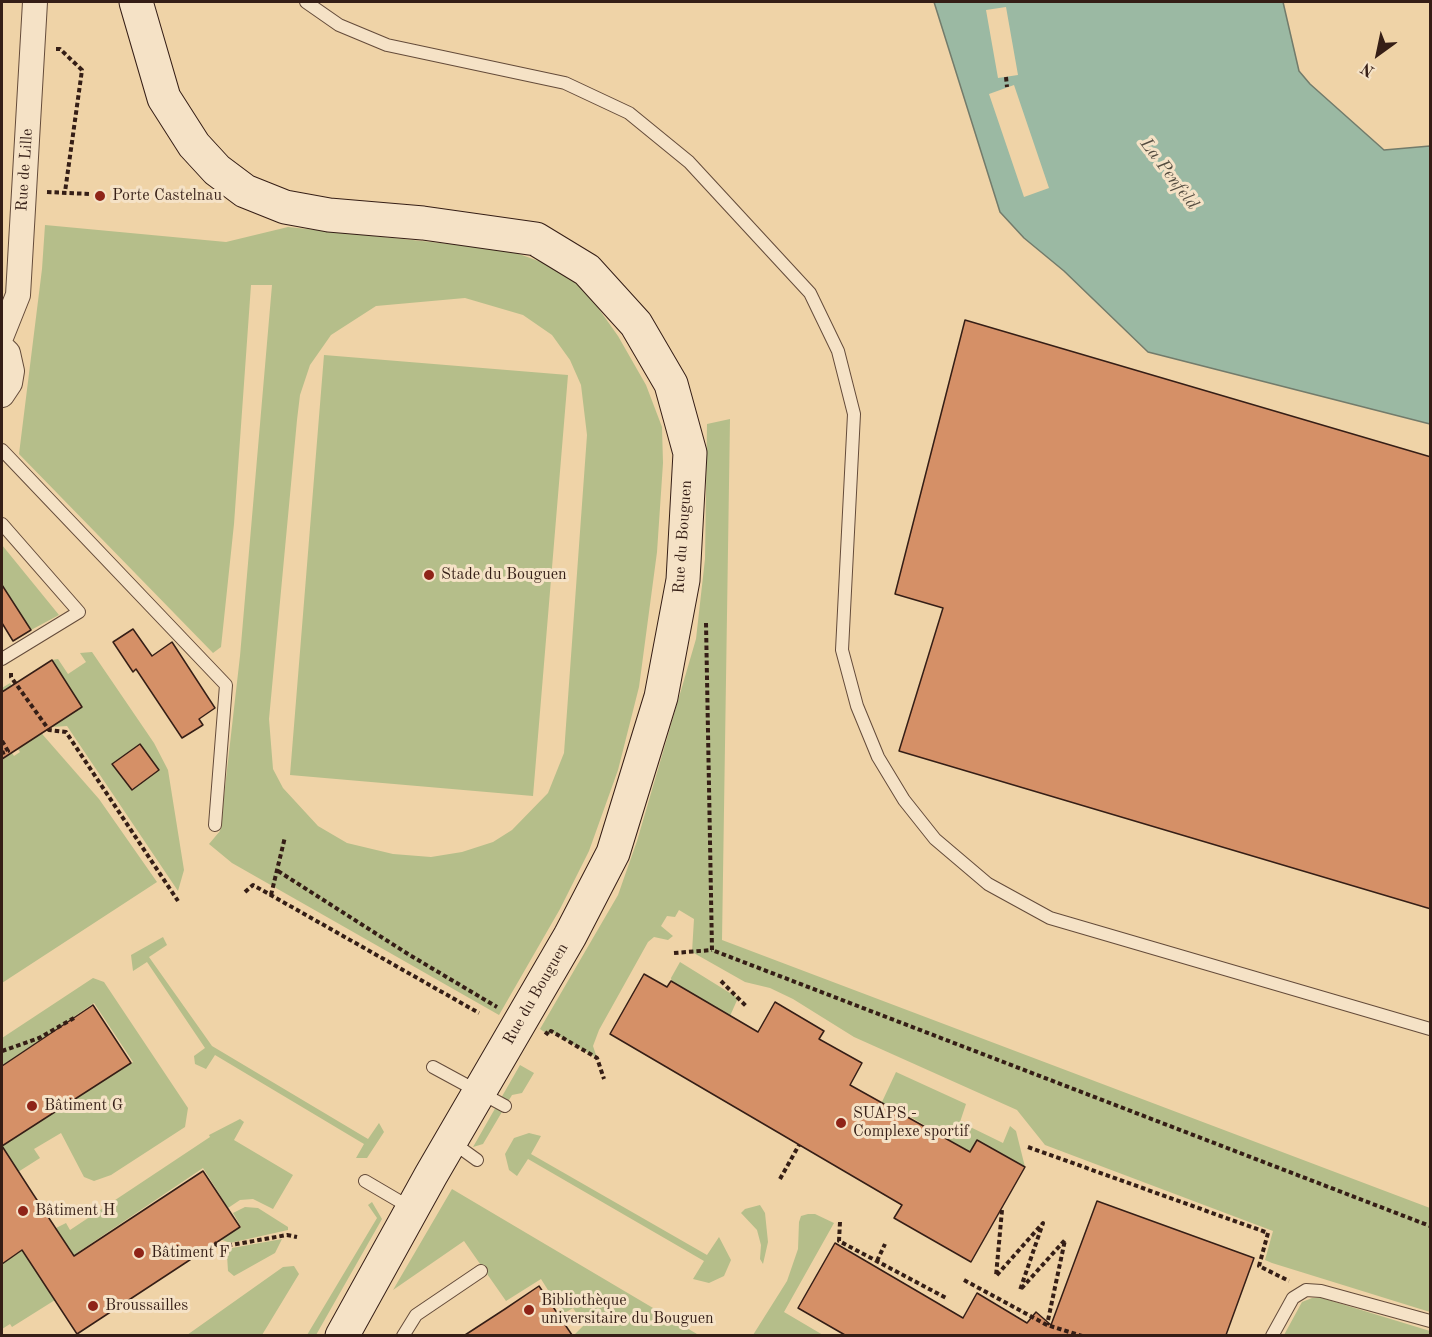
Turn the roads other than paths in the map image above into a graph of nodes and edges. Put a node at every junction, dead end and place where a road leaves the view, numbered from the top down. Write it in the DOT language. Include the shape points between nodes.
graph roads {
  1 [pos="35,2"];
  2 [pos="136,2"];
  3 [pos="306,2"];
  4 [pos="2,335"];
  5 [pos="2,347"];
  6 [pos="2,395"];
  7 [pos="2,450"];
  8 [pos="2,524"];
  9 [pos="2,658"];
  10 [pos="215,825"];
  11 [pos="1431,1029"];
  12 [pos="433,1066"];
  13 [pos="492,1099"];
  14 [pos="451,1142"];
  15 [pos="477,1160"];
  16 [pos="365,1181"];
  17 [pos="412,1208"];
  18 [pos="481,1271"];
  19 [pos="1431,1321"];
  20 [pos="342,1335"];
  21 [pos="403,1335"];
  22 [pos="1272,1335"];
  1 -- 4 [label="street, Rue de Lille" via="18,295"];
  2 -- 13 [label="street, Rue du Bouguen" via="164,98 194,145 217,170 245,191 285,207 329,215 536,239 587,270 636,324 671,384 690,453 682,580 661,697 613,853"];
  3 -- 11 [label="lane" via="339,25 387,45 565,83 629,113 689,162 810,293 837,351 854,414 842,650 856,706 878,757 904,800 935,839 988,884 1050,918"];
  5 -- 6 [label="street" via="8,353 12,371"];
  7 -- 10 [label="lane" via="226,685"];
  8 -- 9 [label="lane" via="79,612"];
  12 -- 13 [label="lane"];
  13 -- 14 [label="street, Rue du Bouguen"];
  14 -- 15 [label="lane"];
  14 -- 17 [label="street, Rue du Bouguen"];
  16 -- 17 [label="lane"];
  17 -- 20 [label="street, Rue du Bouguen"];
  18 -- 21 [label="lane" via="416,1315"];
  19 -- 22 [label="lane" via="1306,1290 1293,1298"];
}
